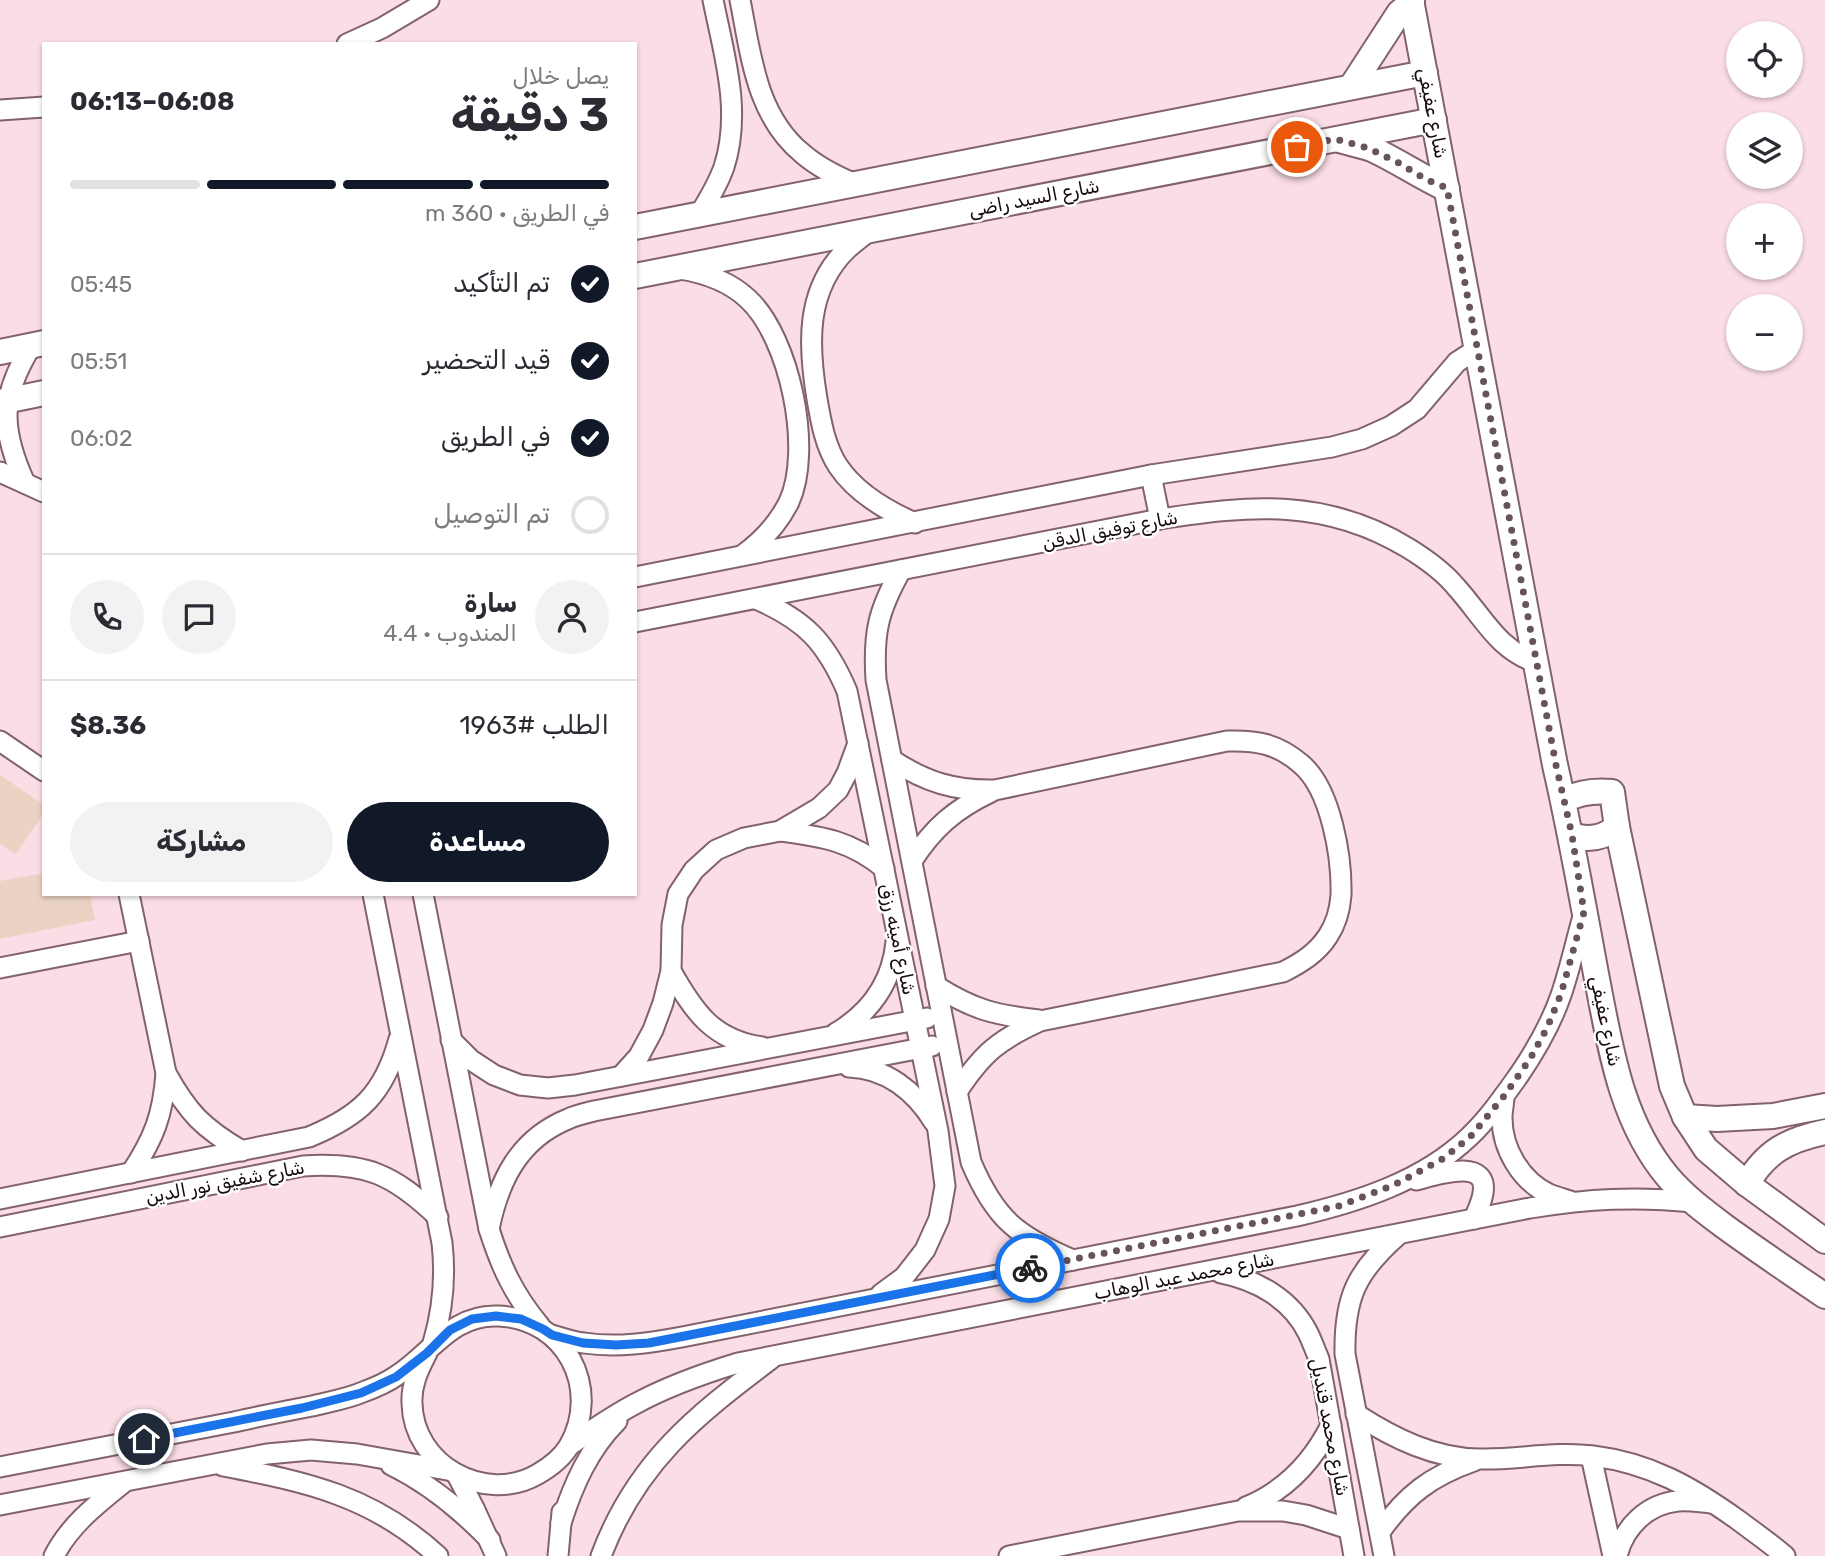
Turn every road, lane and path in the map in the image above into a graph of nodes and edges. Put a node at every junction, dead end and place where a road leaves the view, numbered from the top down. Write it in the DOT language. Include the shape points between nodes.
graph roads {
  1 [pos="429,0"];
  2 [pos="713,0"];
  3 [pos="740,0"];
  4 [pos="1411,1"];
  5 [pos="351,42"];
  6 [pos="1425,72"];
  7 [pos="1351,87"];
  8 [pos="42,107"];
  9 [pos="0,110"];
  10 [pos="1434,120"];
  11 [pos="1335,139"];
  12 [pos="855,184"];
  13 [pos="1447,188"];
  14 [pos="699,215"];
  15 [pos="637,227"];
  16 [pos="871,230"];
  17 [pos="676,268"];
  18 [pos="637,276"];
  19 [pos="38,344"];
  20 [pos="1477,349"];
  21 [pos="0,352"];
  22 [pos="42,393"];
  23 [pos="1,402"];
  24 [pos="0,472"];
  25 [pos="1151,475"];
  26 [pos="25,483"];
  27 [pos="42,491"];
  28 [pos="1160,519"];
  29 [pos="915,523"];
  30 [pos="741,556"];
  31 [pos="901,570"];
  32 [pos="637,577"];
  33 [pos="756,599"];
  34 [pos="637,622"];
  35 [pos="1537,663"];
  36 [pos="0,741"];
  37 [pos="858,742"];
  38 [pos="892,760"];
  39 [pos="42,770"];
  40 [pos="995,790"];
  41 [pos="1564,800"];
  42 [pos="1617,827"];
  43 [pos="780,831"];
  44 [pos="1572,835"];
  45 [pos="912,861"];
  46 [pos="884,868"];
  47 [pos="129,896"];
  48 [pos="373,896"];
  49 [pos="423,896"];
  50 [pos="1584,912"];
  51 [pos="897,931"];
  52 [pos="139,941"];
  53 [pos="0,968"];
  54 [pos="671,971"];
  55 [pos="936,986"];
  56 [pos="942,1016"];
  57 [pos="1040,1020"];
  58 [pos="915,1021"];
  59 [pos="400,1035"];
  60 [pos="827,1038"];
  61 [pos="451,1040"];
  62 [pos="947,1043"];
  63 [pos="772,1048"];
  64 [pos="921,1048"];
  65 [pos="830,1066"];
  66 [pos="166,1073"];
  67 [pos="621,1076"];
  68 [pos="957,1092"];
  69 [pos="1504,1096"];
  70 [pos="1825,1106"];
  71 [pos="1685,1118"];
  72 [pos="938,1130"];
  73 [pos="1825,1132"];
  74 [pos="242,1151"];
  75 [pos="131,1173"];
  76 [pos="1747,1184"];
  77 [pos="1394,1185"];
  78 [pos="0,1199"];
  79 [pos="1572,1201"];
  80 [pos="1693,1202"];
  81 [pos="438,1217"];
  82 [pos="1474,1219"];
  83 [pos="0,1227"];
  84 [pos="489,1229"];
  85 [pos="1399,1234"];
  86 [pos="1825,1241"];
  87 [pos="1073,1260"];
  88 [pos="1213,1271"];
  89 [pos="1825,1296"];
  90 [pos="877,1298"];
  91 [pos="547,1332"];
  92 [pos="429,1349"];
  93 [pos="774,1356"];
  94 [pos="635,1404"];
  95 [pos="1356,1413"];
  96 [pos="1331,1425"];
  97 [pos="568,1447"];
  98 [pos="1591,1455"];
  99 [pos="375,1457"];
  100 [pos="1480,1460"];
  101 [pos="212,1464"];
  102 [pos="0,1467"];
  103 [pos="452,1473"];
  104 [pos="127,1480"];
  105 [pos="1714,1503"];
  106 [pos="0,1505"];
  107 [pos="1238,1511"];
  108 [pos="561,1523"];
  109 [pos="1349,1529"];
  110 [pos="1380,1532"];
  111 [pos="493,1548"];
  112 [pos="1020,1555"];
  113 [pos="54,1556"];
  114 [pos="438,1556"];
  115 [pos="558,1556"];
  116 [pos="601,1556"];
  117 [pos="1354,1556"];
  118 [pos="1384,1556"];
  119 [pos="1615,1556"];
  120 [pos="1785,1556"];
  1 -- 5 [label="street"];
  2 -- 14 [label="street" via="733,114 724,167"];
  3 -- 12 [label="street" via="765,106 802,153"];
  4 -- 6 [label="street, شارع عفيفي"];
  4 -- 7 [label="street"];
  6 -- 7 [label="street"];
  6 -- 10 [label="street, شارع عفيفي"];
  7 -- 12 [label="street"];
  8 -- 9 [label="street"];
  10 -- 11 [label="street, شارع السيد راضى"];
  10 -- 13 [label="street, شارع عفيفي"];
  11 -- 13 [label="street" via="1368,148"];
  11 -- 16 [label="street, شارع السيد راضى"];
  12 -- 14 [label="street"];
  13 -- 20 [label="street, شارع عفيفي"];
  14 -- 15 [label="street"];
  16 -- 17 [label="street, شارع السيد راضى"];
  16 -- 29 [label="street" via="847,249 828,273 815,301 811,329 817,396 838,466 869,498"];
  17 -- 18 [label="street, شارع السيد راضى"];
  17 -- 30 [label="street" via="726,283 748,299 777,342 793,394 798,448 790,500 778,522"];
  19 -- 21 [label="street"];
  19 -- 23 [label="street" via="18,362"];
  20 -- 25 [label="street" via="1457,362 1417,409 1362,439"];
  20 -- 35 [label="street, شارع عفيفي"];
  22 -- 23 [label="street"];
  23 -- 26 [label="street" via="4,441"];
  24 -- 26 [label="street"];
  25 -- 28 [label="street"];
  25 -- 29 [label="street"];
  26 -- 27 [label="street"];
  28 -- 31 [label="street, شارع توفيق الدقن"];
  28 -- 35 [label="street, شارع توفيق الدقن" via="1286,508 1359,524 1427,560 1456,586 1504,645"];
  29 -- 30 [label="street"];
  30 -- 32 [label="street"];
  31 -- 33 [label="street, شارع توفيق الدقن"];
  31 -- 38 [label="street, شارع أمينه رزق" via="887,595 874,651"];
  33 -- 34 [label="street, شارع توفيق الدقن"];
  33 -- 37 [label="street, شارع أمينه رزق" via="781,610 822,644 847,691"];
  35 -- 41 [label="street, شارع عفيفي"];
  36 -- 39 [label="street"];
  37 -- 43 [label="street" via="838,790 819,808"];
  37 -- 46 [label="street, شارع أمينه رزق"];
  38 -- 40 [label="street" via="930,781"];
  38 -- 45 [label="street, شارع أمينه رزق"];
  40 -- 45 [label="street" via="955,811"];
  40 -- 57 [label="street" via="1248,740 1268,744 1304,766 1317,783 1335,838 1341,897 1337,916 1317,951 1301,963 1283,972"];
  41 -- 42 [label="street" via="1592,791 1612,792"];
  41 -- 44 [label="street, شارع عفيفي"];
  42 -- 44 [label="street" via="1591,839"];
  42 -- 71 [label="street" via="1672,1086"];
  43 -- 46 [label="street" via="842,843"];
  43 -- 54 [label="street" via="744,838 716,850 694,870 678,894"];
  44 -- 50 [label="street, شارع عفيفي"];
  45 -- 55 [label="street, شارع أمينه رزق"];
  46 -- 51 [label="street, شارع أمينه رزق"];
  47 -- 52 [label="street"];
  48 -- 59 [label="street"];
  49 -- 61 [label="street"];
  50 -- 69 [label="street, شارع محمد عبد الوهاب" via="1547,1028"];
  50 -- 80 [label="street, شارع عفيفي" via="1611,1049 1632,1119 1648,1150"];
  51 -- 58 [label="street, شارع أمينه رزق"];
  51 -- 60 [label="street" via="894,958 871,1006"];
  52 -- 53 [label="street"];
  52 -- 66 [label="street"];
  54 -- 63 [label="street" via="701,1017 722,1034 746,1045"];
  54 -- 67 [label="street" via="653,1030"];
  55 -- 56 [label="street, شارع أمينه رزق"];
  55 -- 57 [label="street" via="983,1011"];
  56 -- 58 [label="street"];
  56 -- 62 [label="street, شارع أمينه رزق"];
  57 -- 68 [label="street" via="991,1049"];
  58 -- 60 [label="street"];
  58 -- 64 [label="street, شارع أمينه رزق"];
  59 -- 74 [label="street, شارع شفيق نور الدين" via="393,1063 359,1110 309,1137"];
  59 -- 81 [label="street"];
  60 -- 63 [label="street"];
  61 -- 67 [label="street" via="494,1075 520,1085 548,1088"];
  61 -- 84 [label="street"];
  62 -- 64 [label="street"];
  62 -- 68 [label="street, شارع أمينه رزق"];
  63 -- 67 [label="street"];
  64 -- 65 [label="street"];
  64 -- 72 [label="street, شارع أمينه رزق"];
  65 -- 72 [label="street" via="881,1073 905,1087 925,1107"];
  65 -- 84 [label="street" via="567,1119 522,1152 506,1175"];
  66 -- 74 [label="street" via="197,1119"];
  66 -- 75 [label="street" via="157,1126"];
  68 -- 87 [label="street, شارع أمينه رزق" via="971,1162 982,1189 1020,1233"];
  69 -- 77 [label="street, شارع محمد عبد الوهاب" via="1471,1136 1444,1158"];
  69 -- 79 [label="street" via="1505,1142 1515,1164 1530,1182 1550,1195"];
  70 -- 71 [label="street" via="1773,1116"];
  71 -- 76 [label="street" via="1706,1149"];
  72 -- 90 [label="street, شارع أمينه رزق" via="944,1186 939,1219 925,1250 904,1277"];
  73 -- 76 [label="street" via="1784,1145 1762,1161"];
  74 -- 75 [label="street, شارع شفيق نور الدين"];
  75 -- 78 [label="street, شارع شفيق نور الدين"];
  76 -- 86 [label="street"];
  77 -- 82 [label="street" via="1470,1171 1483,1183 1484,1192"];
  77 -- 87 [label="street, شارع محمد عبد الوهاب" via="1329,1209"];
  79 -- 80 [label="street, شارع محمد عبد الوهاب" via="1633,1198"];
  79 -- 82 [label="street, شارع محمد عبد الوهاب"];
  80 -- 89 [label="street, شارع عفيفي"];
  81 -- 83 [label="street, شارع شفيق نور الدين" via="390,1179 362,1168 333,1164 303,1166"];
  81 -- 92 [label="street" via="444,1295"];
  82 -- 85 [label="street, شارع محمد عبد الوهاب"];
  84 -- 91 [label="street" via="509,1283"];
  85 -- 88 [label="street, شارع محمد عبد الوهاب"];
  85 -- 95 [label="street, شارع محمد قنديل" via="1378,1252 1350,1299 1345,1354"];
  87 -- 90 [label="street, شارع محمد عبد الوهاب"];
  88 -- 93 [label="street, شارع محمد عبد الوهاب"];
  88 -- 96 [label="street, شارع محمد قنديل" via="1242,1277 1290,1308 1308,1332 1319,1359"];
  90 -- 91 [label="street, شارع محمد عبد الوهاب" via="649,1343 583,1343"];
  91 -- 92 [label="street" via="521,1319 472,1319 450,1330"];
  91 -- 97 [label="street" via="568,1353 579,1375 581,1411"];
  92 -- 102 [label="street" via="396,1377 349,1397"];
  92 -- 103 [label="street" via="415,1376 416,1428 429,1451"];
  93 -- 94 [label="street, شارع محمد عبد الوهاب" via="702,1374"];
  93 -- 116 [label="street" via="715,1401 654,1461 630,1495"];
  94 -- 97 [label="street, شارع محمد عبد الوهاب"];
  94 -- 108 [label="street" via="596,1446 581,1470"];
  95 -- 100 [label="street" via="1400,1440"];
  95 -- 110 [label="street, شارع محمد قنديل"];
  96 -- 107 [label="street" via="1321,1445 1293,1478"];
  96 -- 109 [label="street, شارع محمد قنديل"];
  97 -- 103 [label="street" via="550,1467 529,1480 480,1484"];
  97 -- 108 [label="street"];
  98 -- 100 [label="street"];
  98 -- 105 [label="street" via="1669,1476"];
  98 -- 119 [label="street"];
  99 -- 101 [label="street" via="311,1450"];
  99 -- 103 [label="street"];
  99 -- 111 [label="street" via="437,1492 465,1514"];
  100 -- 110 [label="street" via="1429,1481"];
  101 -- 104 [label="street"];
  101 -- 114 [label="street" via="350,1498 385,1516"];
  103 -- 111 [label="street"];
  104 -- 106 [label="street"];
  104 -- 113 [label="street" via="77,1522"];
  105 -- 119 [label="street" via="1678,1501 1642,1514"];
  105 -- 120 [label="street"];
  107 -- 109 [label="street" via="1295,1513"];
  107 -- 112 [label="street"];
  108 -- 115 [label="street"];
  109 -- 117 [label="street, شارع محمد قنديل"];
  110 -- 118 [label="street, شارع محمد قنديل"];
}
